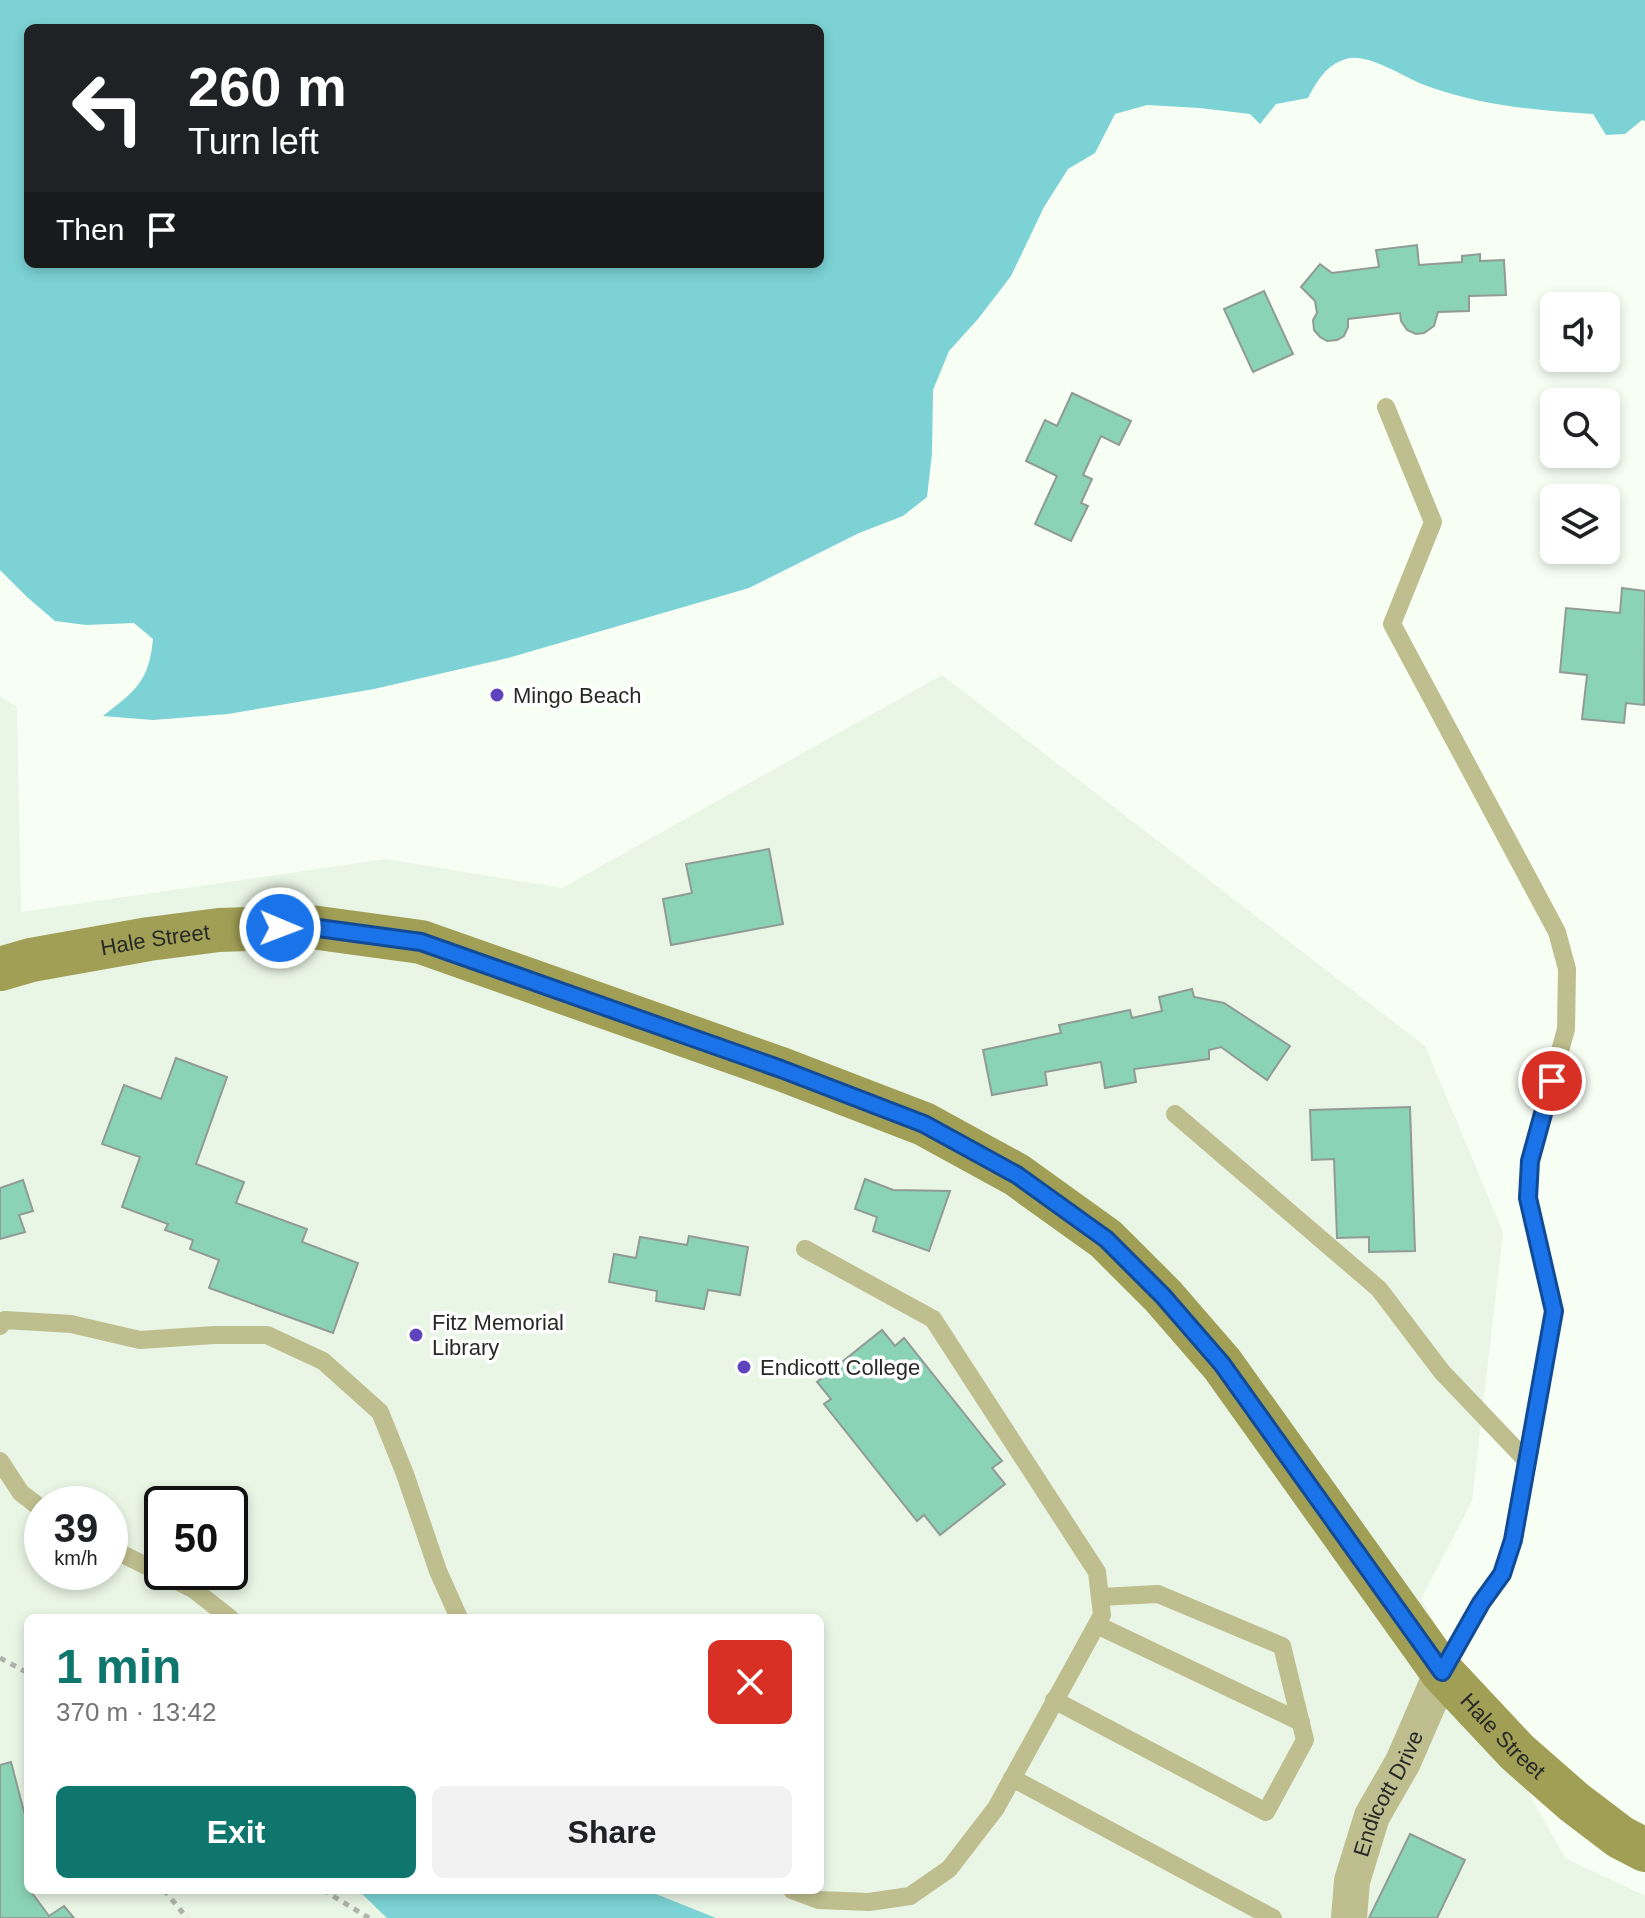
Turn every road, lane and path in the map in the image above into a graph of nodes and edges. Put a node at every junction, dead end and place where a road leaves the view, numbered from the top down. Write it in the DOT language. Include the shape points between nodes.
graph roads {
  1 [pos="1386,407"];
  2 [pos="0,969"];
  3 [pos="1175,1114"];
  4 [pos="805,1249"];
  5 [pos="0,1326"];
  6 [pos="0,1461"];
  7 [pos="1527,1461"];
  8 [pos="24,1495"];
  9 [pos="128,1557"];
  10 [pos="1100,1597"];
  11 [pos="225,1614"];
  12 [pos="457,1614"];
  13 [pos="1097,1625"];
  14 [pos="0,1658"];
  15 [pos="24,1671"];
  16 [pos="1442,1672"];
  17 [pos="1054,1700"];
  18 [pos="1301,1722"];
  19 [pos="1012,1778"];
  20 [pos="1645,1850"];
  21 [pos="167,1894"];
  22 [pos="330,1894"];
  23 [pos="803,1894"];
  24 [pos="187,1918"];
  25 [pos="369,1918"];
  26 [pos="1273,1918"];
  27 [pos="1349,1918"];
  1 -- 7 [label="lane" via="1433,522 1392,624 1557,932 1567,969 1566,1029 1529,1173 1528,1198 1554,1311"];
  2 -- 16 [label="main road, Hale Street" via="219,930 311,927 421,942 924,1124 1017,1175 1106,1239 1163,1296 1222,1364"];
  3 -- 7 [label="lane" via="1379,1289 1442,1372"];
  4 -- 10 [label="lane" via="933,1319 1097,1572"];
  5 -- 12 [label="lane" via="5,1320 71,1324 140,1340 267,1335 323,1361 380,1412"];
  6 -- 8 [label="lane"];
  7 -- 16 [label="lane" via="1502,1574"];
  9 -- 11 [label="lane" via="193,1589"];
  10 -- 13 [label="lane"];
  10 -- 18 [label="lane" via="1158,1594 1282,1646"];
  13 -- 17 [label="lane"];
  13 -- 18 [label="lane"];
  14 -- 15 [label="path"];
  16 -- 20 [label="main road, Hale Street" via="1517,1752 1574,1802"];
  16 -- 27 [label="street, Endicott Drive" via="1403,1762 1372,1816 1352,1881"];
  17 -- 18 [label="lane" via="1266,1812 1305,1740"];
  17 -- 19 [label="lane"];
  19 -- 23 [label="lane" via="949,1869 910,1896 869,1902 819,1900"];
  19 -- 26 [label="lane"];
  21 -- 24 [label="path"];
  22 -- 25 [label="path"];
}
